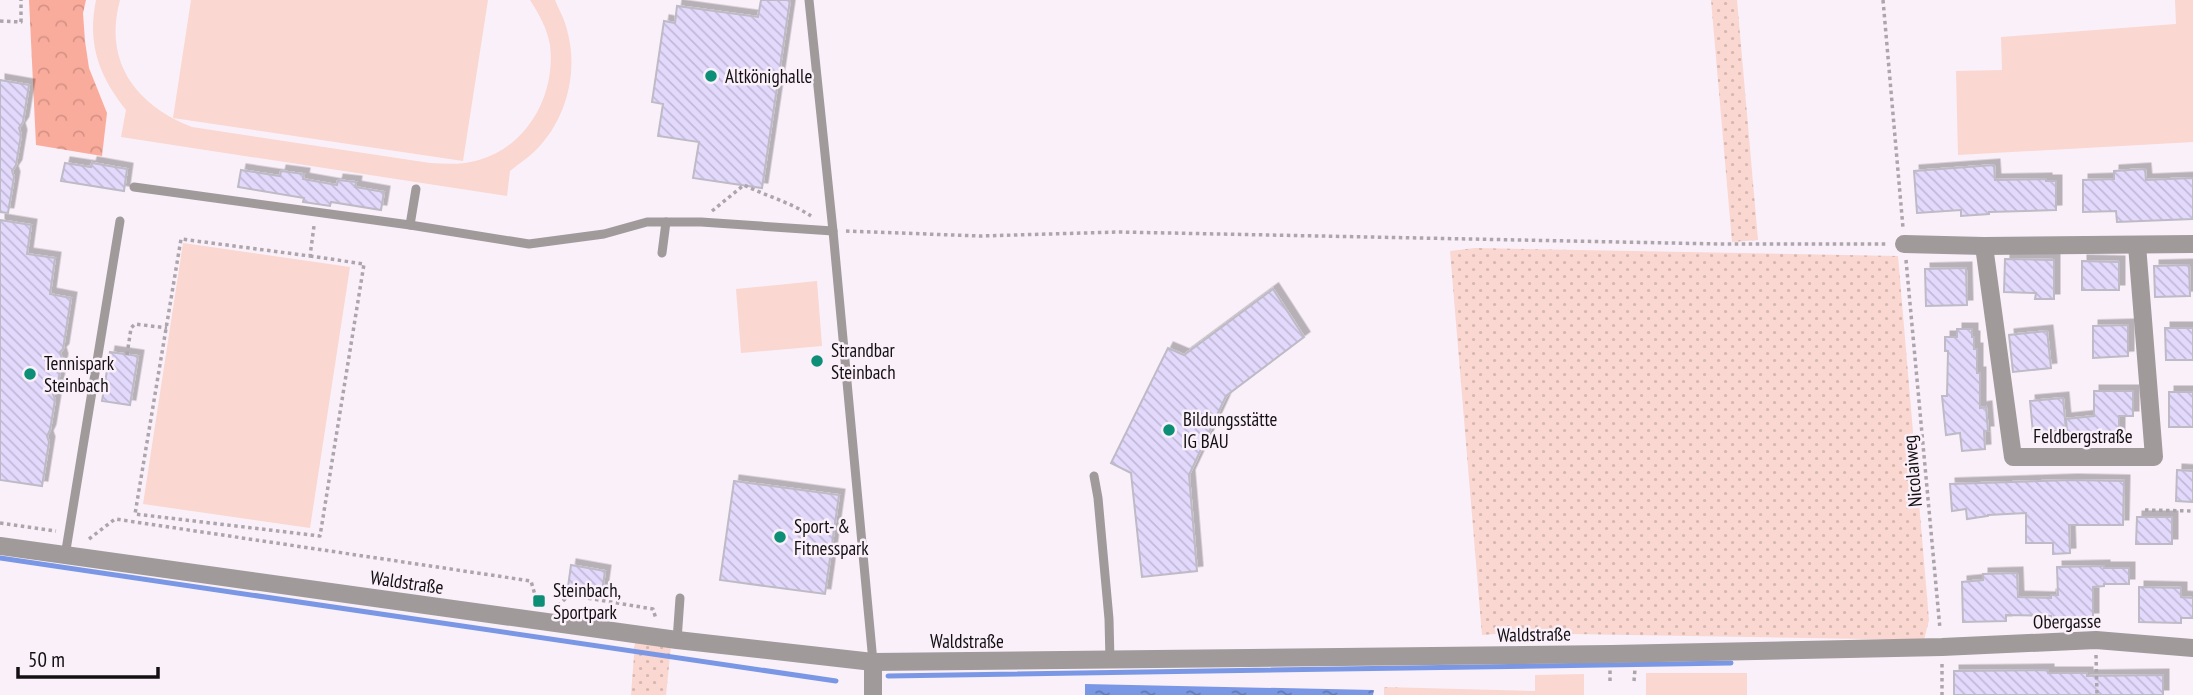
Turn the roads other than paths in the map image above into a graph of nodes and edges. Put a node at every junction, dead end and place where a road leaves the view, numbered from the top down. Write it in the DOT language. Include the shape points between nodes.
graph roads {
  1 [pos="809,0"];
  2 [pos="134,187"];
  3 [pos="416,189"];
  4 [pos="120,221"];
  5 [pos="666,222"];
  6 [pos="410,225"];
  7 [pos="833,231"];
  8 [pos="1904,244"];
  9 [pos="2137,244"];
  10 [pos="2193,244"];
  11 [pos="1984,246"];
  12 [pos="662,253"];
  13 [pos="1094,476"];
  14 [pos="0,546"];
  15 [pos="66,556"];
  16 [pos="680,598"];
  17 [pos="677,640"];
  18 [pos="1942,647"];
  19 [pos="2193,648"];
  20 [pos="1110,661"];
  21 [pos="873,662"];
  22 [pos="873,695"];
  1 -- 7 [label="lane"];
  2 -- 6 [label="lane"];
  3 -- 6 [label="lane"];
  4 -- 15 [label="lane"];
  5 -- 6 [label="lane" via="529,244"];
  5 -- 7 [label="lane"];
  5 -- 12 [label="lane"];
  7 -- 21 [label="lane"];
  8 -- 11 [label="street"];
  9 -- 10 [label="street"];
  9 -- 11 [label="street"];
  9 -- 11 [label="street, Feldbergstraße" via="2154,457 2013,457"];
  13 -- 20 [label="lane"];
  14 -- 15 [label="street, Waldstraße"];
  15 -- 17 [label="street, Waldstraße"];
  16 -- 17 [label="lane"];
  17 -- 21 [label="street, Waldstraße"];
  18 -- 19 [label="street, Obergasse" via="2096,640"];
  18 -- 20 [label="street, Waldstraße"];
  20 -- 21 [label="street, Waldstraße"];
  21 -- 22 [label="street"];
}
